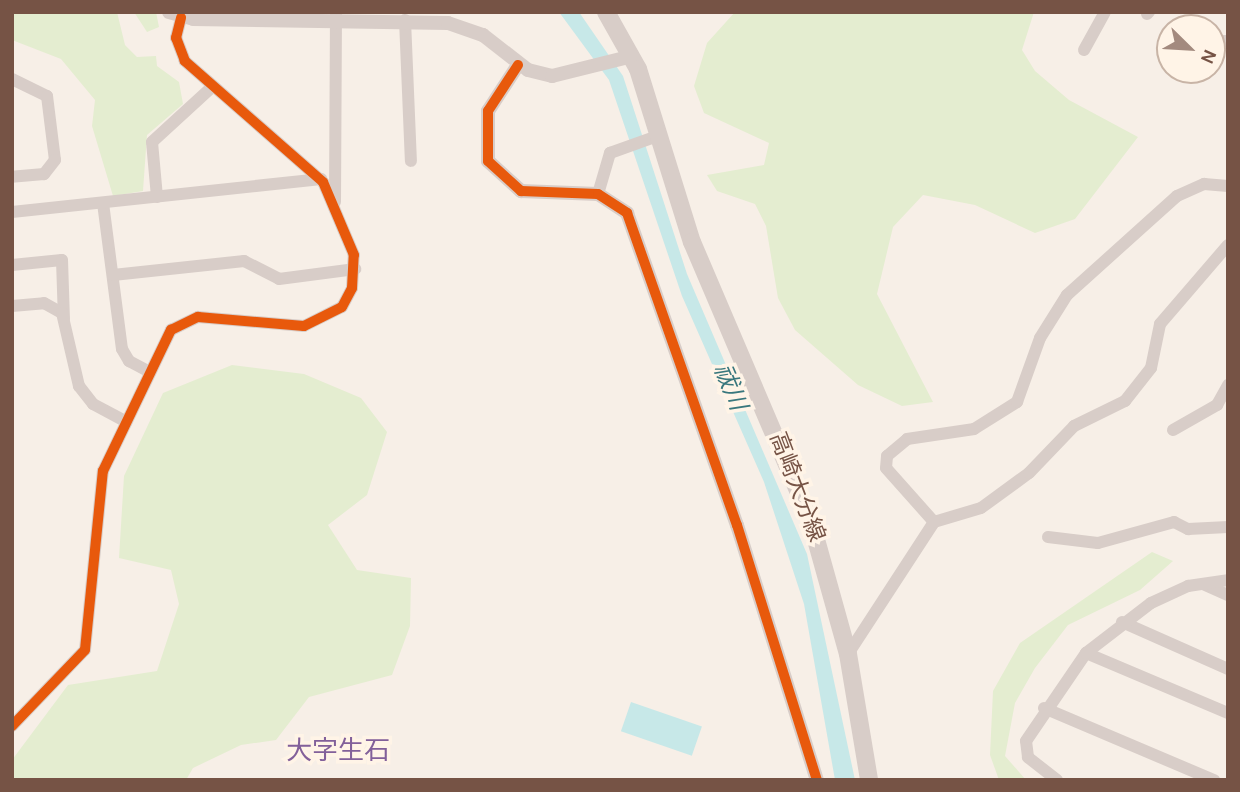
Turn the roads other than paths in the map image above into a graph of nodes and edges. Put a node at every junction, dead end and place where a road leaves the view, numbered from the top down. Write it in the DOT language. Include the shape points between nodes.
graph roads {
  1 [pos="606,12"];
  2 [pos="1105,12"];
  3 [pos="180,14"];
  4 [pos="336,16"];
  5 [pos="405,20"];
  6 [pos="1084,50"];
  7 [pos="627,58"];
  8 [pos="518,65"];
  9 [pos="12,79"];
  10 [pos="212,87"];
  11 [pos="657,136"];
  12 [pos="411,161"];
  13 [pos="12,177"];
  14 [pos="321,179"];
  15 [pos="1228,186"];
  16 [pos="598,194"];
  17 [pos="157,197"];
  18 [pos="103,202"];
  19 [pos="335,202"];
  20 [pos="12,212"];
  21 [pos="1228,245"];
  22 [pos="12,265"];
  23 [pos="355,269"];
  24 [pos="113,275"];
  25 [pos="12,306"];
  26 [pos="64,321"];
  27 [pos="150,372"];
  28 [pos="1228,386"];
  29 [pos="127,422"];
  30 [pos="1173,430"];
  31 [pos="934,522"];
  32 [pos="1228,527"];
  33 [pos="1048,537"];
  34 [pos="1228,580"];
  35 [pos="1202,583"];
  36 [pos="1228,595"];
  37 [pos="1122,622"];
  38 [pos="1086,653"];
  39 [pos="848,654"];
  40 [pos="1228,669"];
  41 [pos="1044,708"];
  42 [pos="1228,713"];
  43 [pos="12,726"];
  44 [pos="817,780"];
  45 [pos="869,780"];
  46 [pos="1057,780"];
  47 [pos="1214,780"];
  1 -- 7 [label="main road, 高崎大分線"];
  2 -- 6 [label="street"];
  3 -- 4 [label="street" via="207,20"];
  3 -- 10 [label="street" via="178,47"];
  4 -- 5 [label="street"];
  4 -- 19 [label="street"];
  5 -- 8 [label="street" via="465,27"];
  5 -- 12 [label="street"];
  7 -- 8 [label="street" via="552,76"];
  7 -- 11 [label="main road, 高崎大分線"];
  8 -- 16 [label="street" via="484,122 484,149 495,173 533,194"];
  9 -- 13 [label="street" via="47,96 55,160 44,174"];
  10 -- 14 [label="street"];
  10 -- 17 [label="street" via="152,142"];
  11 -- 16 [label="street" via="607,157"];
  11 -- 39 [label="main road, 高崎大分線" via="692,242 810,518"];
  14 -- 17 [label="street"];
  14 -- 19 [label="street"];
  15 -- 31 [label="street" via="1204,184 1177,196 1067,295 1040,338 1017,402 974,429 893,447 886,468"];
  16 -- 44 [label="street" via="627,213 652,272"];
  17 -- 18 [label="street"];
  18 -- 20 [label="street"];
  18 -- 24 [label="street"];
  19 -- 23 [label="street"];
  21 -- 31 [label="street" via="1160,324 1151,368 1125,401 1074,426 1029,472 981,508"];
  22 -- 26 [label="street" via="62,260"];
  23 -- 24 [label="street" via="279,279 237,261"];
  23 -- 27 [label="street" via="342,307 304,326 206,316 181,320"];
  24 -- 27 [label="street" via="124,354"];
  25 -- 26 [label="street" via="53,305"];
  26 -- 29 [label="street" via="79,386 93,404"];
  27 -- 29 [label="street"];
  28 -- 30 [label="street" via="1217,405"];
  29 -- 43 [label="street" via="103,471 85,650"];
  31 -- 39 [label="street"];
  32 -- 33 [label="street" via="1188,529 1174,522 1098,543"];
  34 -- 35 [label="street"];
  35 -- 36 [label="street"];
  35 -- 37 [label="street" via="1177,590"];
  37 -- 38 [label="street"];
  37 -- 40 [label="street"];
  38 -- 41 [label="street"];
  38 -- 42 [label="street"];
  39 -- 45 [label="main road, 高崎大分線"];
  41 -- 46 [label="street" via="1026,748 1034,765"];
  41 -- 47 [label="street"];
}
